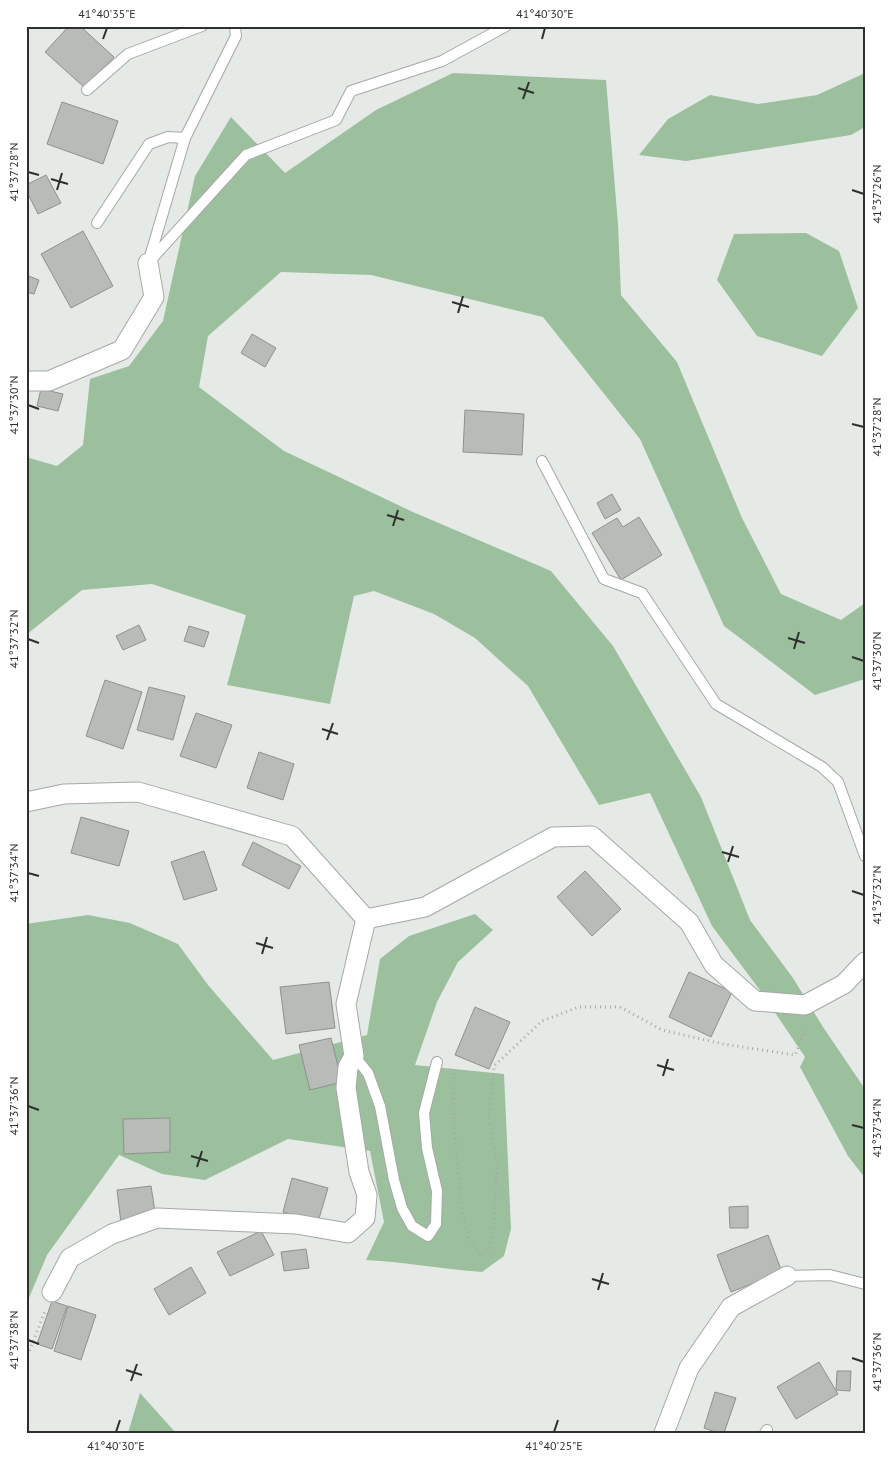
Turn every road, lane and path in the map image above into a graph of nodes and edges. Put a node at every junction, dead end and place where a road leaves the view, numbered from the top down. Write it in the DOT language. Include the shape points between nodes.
graph roads {
  1 [pos="202,26"];
  2 [pos="235,26"];
  3 [pos="506,26"];
  4 [pos="87,90"];
  5 [pos="184,138"];
  6 [pos="97,224"];
  7 [pos="148,263"];
  8 [pos="26,381"];
  9 [pos="542,461"];
  10 [pos="26,802"];
  11 [pos="865,856"];
  12 [pos="366,919"];
  13 [pos="865,962"];
  14 [pos="819,998"];
  15 [pos="354,1056"];
  16 [pos="438,1062"];
  17 [pos="786,1276"];
  18 [pos="865,1284"];
  19 [pos="52,1292"];
  20 [pos="26,1360"];
  21 [pos="664,1433"];
  1 -- 4 [label="lane" via="128,54"];
  2 -- 5 [label="lane" via="236,36"];
  3 -- 7 [label="lane" via="442,61 351,91 336,120 246,155"];
  5 -- 6 [label="lane" via="168,137 149,144"];
  5 -- 7 [label="lane"];
  7 -- 8 [label="street" via="154,297 122,350 49,381"];
  9 -- 11 [label="lane" via="604,579 642,593 716,704 822,767 838,782"];
  10 -- 12 [label="street" via="64,794 138,792 292,836"];
  12 -- 14 [label="street" via="424,907 553,837 592,836 689,922 714,965 755,1001 805,1005"];
  12 -- 15 [label="street" via="346,1004"];
  13 -- 14 [label="street" via="844,984"];
  14 -- 16 [label="path" via="794,1055 662,1030 620,1007 579,1007 542,1022 494,1066 489,1117 497,1166 494,1225 490,1248 481,1256 469,1240 461,1204 452,1086 455,1064"];
  15 -- 16 [label="lane" via="368,1073 380,1106 402,1208 412,1226 428,1236 436,1224 437,1191 427,1148 424,1113"];
  15 -- 19 [label="street" via="348,1067 346,1088 359,1172 368,1195 365,1218 348,1233 296,1224 157,1218 112,1234 70,1258"];
  17 -- 18 [label="lane" via="830,1275"];
  17 -- 21 [label="street" via="731,1307 689,1368"];
  19 -- 20 [label="path"];
}
